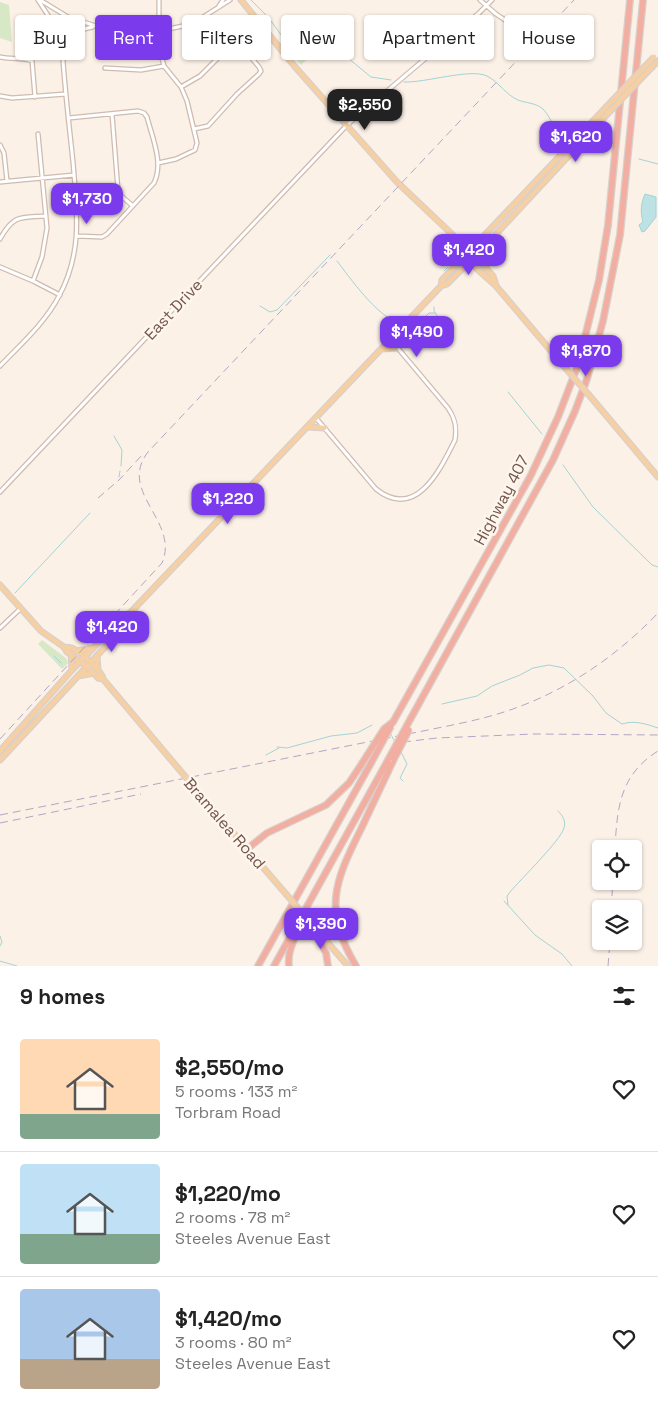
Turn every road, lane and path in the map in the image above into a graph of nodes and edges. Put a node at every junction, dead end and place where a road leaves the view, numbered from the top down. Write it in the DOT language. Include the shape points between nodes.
graph roads {
  1 [pos="39,0"];
  2 [pos="159,0"];
  3 [pos="224,0"];
  4 [pos="230,0"];
  5 [pos="241,0"];
  6 [pos="480,0"];
  7 [pos="492,0"];
  8 [pos="630,0"];
  9 [pos="643,0"];
  10 [pos="486,6"];
  11 [pos="218,7"];
  12 [pos="48,15"];
  13 [pos="65,15"];
  14 [pos="158,15"];
  15 [pos="504,18"];
  16 [pos="172,29"];
  17 [pos="0,57"];
  18 [pos="657,57"];
  19 [pos="63,60"];
  20 [pos="162,60"];
  21 [pos="164,66"];
  22 [pos="105,68"];
  23 [pos="181,87"];
  24 [pos="66,94"];
  25 [pos="0,96"];
  26 [pos="35,97"];
  27 [pos="112,114"];
  28 [pos="68,118"];
  29 [pos="347,125"];
  30 [pos="194,130"];
  31 [pos="38,134"];
  32 [pos="0,145"];
  33 [pos="158,163"];
  34 [pos="74,176"];
  35 [pos="43,178"];
  36 [pos="7,181"];
  37 [pos="0,182"];
  38 [pos="133,206"];
  39 [pos="46,216"];
  40 [pos="77,236"];
  41 [pos="0,239"];
  42 [pos="458,240"];
  43 [pos="480,240"];
  44 [pos="483,248"];
  45 [pos="470,250"];
  46 [pos="466,255"];
  47 [pos="475,256"];
  48 [pos="471,260"];
  49 [pos="456,264"];
  50 [pos="0,267"];
  51 [pos="487,270"];
  52 [pos="33,281"];
  53 [pos="496,285"];
  54 [pos="441,286"];
  55 [pos="60,296"];
  56 [pos="391,340"];
  57 [pos="396,348"];
  58 [pos="382,349"];
  59 [pos="0,366"];
  60 [pos="316,418"];
  61 [pos="308,427"];
  62 [pos="324,428"];
  63 [pos="658,477"];
  64 [pos="0,492"];
  65 [pos="0,585"];
  66 [pos="20,609"];
  67 [pos="130,613"];
  68 [pos="0,628"];
  69 [pos="64,647"];
  70 [pos="94,648"];
  71 [pos="76,651"];
  72 [pos="71,654"];
  73 [pos="96,656"];
  74 [pos="82,660"];
  75 [pos="88,664"];
  76 [pos="72,670"];
  77 [pos="98,670"];
  78 [pos="94,673"];
  79 [pos="76,677"];
  80 [pos="103,679"];
  81 [pos="393,722"];
  82 [pos="0,751"];
  83 [pos="0,760"];
  84 [pos="391,760"];
  85 [pos="247,848"];
  86 [pos="308,906"];
  87 [pos="310,922"];
  88 [pos="258,966"];
  89 [pos="274,966"];
  90 [pos="289,966"];
  91 [pos="328,966"];
  92 [pos="348,966"];
  93 [pos="356,966"];
  1 -- 12 [label="street"];
  1 -- 13 [label="street"];
  2 -- 14 [label="street"];
  3 -- 11 [label="street"];
  4 -- 11 [label="street"];
  5 -- 29 [label="main road"];
  6 -- 10 [label="street"];
  7 -- 10 [label="street, East Drive"];
  8 -- 81 [label="highway, Highway 407" via="608,225 599,280 578,365 531,475"];
  9 -- 84 [label="highway, Highway 407, bridge" via="620,235 603,322 587,379 545,476"];
  10 -- 15 [label="street"];
  10 -- 29 [label="street, East Drive"];
  11 -- 16 [label="street" via="192,24"];
  17 -- 26 [label="street" via="32,61"];
  18 -- 43 [label="main road, bridge"];
  18 -- 44 [label="main road, bridge" via="653,66"];
  19 -- 24 [label="street"];
  20 -- 21 [label="street"];
  21 -- 22 [label="street" via="141,70"];
  21 -- 23 [label="street"];
  23 -- 30 [label="street"];
  23 -- 30 [label="street" via="200,76 236,43 261,71 208,126"];
  24 -- 26 [label="street"];
  24 -- 28 [label="street"];
  25 -- 26 [label="street"];
  27 -- 28 [label="street"];
  27 -- 33 [label="street" via="144,113"];
  27 -- 38 [label="street" via="118,190"];
  28 -- 34 [label="street"];
  29 -- 42 [label="main road" via="397,182"];
  29 -- 64 [label="street, East Drive"];
  30 -- 33 [label="street" via="197,143 194,150"];
  31 -- 35 [label="street"];
  32 -- 36 [label="street"];
  33 -- 38 [label="street" via="154,183"];
  34 -- 35 [label="street"];
  34 -- 40 [label="street"];
  35 -- 36 [label="street"];
  35 -- 39 [label="street"];
  36 -- 37 [label="street"];
  38 -- 40 [label="street" via="102,238"];
  39 -- 41 [label="street" via="13,220"];
  39 -- 52 [label="street" via="46,245"];
  40 -- 55 [label="street" via="71,270"];
  42 -- 43 [label="main road"];
  42 -- 45 [label="main road"];
  42 -- 46 [label="main road"];
  42 -- 49 [label="main road" via="454,249"];
  43 -- 45 [label="main road"];
  44 -- 47 [label="main road"];
  44 -- 51 [label="main road"];
  45 -- 46 [label="main road"];
  45 -- 47 [label="main road"];
  46 -- 48 [label="main road"];
  46 -- 49 [label="main road"];
  47 -- 48 [label="main road"];
  47 -- 51 [label="main road"];
  48 -- 53 [label="main road"];
  48 -- 54 [label="main road"];
  49 -- 54 [label="main road" via="442,280"];
  50 -- 52 [label="street"];
  51 -- 53 [label="main road"];
  52 -- 55 [label="street"];
  53 -- 63 [label="main road, bridge"];
  54 -- 56 [label="main road"];
  55 -- 59 [label="street"];
  56 -- 57 [label="street"];
  56 -- 58 [label="main road"];
  57 -- 58 [label="main road"];
  57 -- 62 [label="street" via="455,419 455,440 426,488 416,496 404,499 382,494"];
  58 -- 60 [label="main road"];
  60 -- 61 [label="main road"];
  60 -- 62 [label="street"];
  61 -- 62 [label="main road"];
  61 -- 67 [label="main road"];
  65 -- 66 [label="main road, Bramalea Road"];
  66 -- 68 [label="street"];
  66 -- 69 [label="main road, Bramalea Road" via="42,633"];
  67 -- 70 [label="main road"];
  67 -- 73 [label="main road" via="130,620"];
  69 -- 71 [label="main road, Bramalea Road"];
  69 -- 72 [label="main road, Bramalea Road"];
  70 -- 71 [label="main road"];
  70 -- 74 [label="main road"];
  71 -- 74 [label="main road, Bramalea Road"];
  72 -- 74 [label="main road, Bramalea Road"];
  72 -- 76 [label="main road"];
  73 -- 75 [label="main road"];
  73 -- 77 [label="main road"];
  74 -- 75 [label="main road, Bramalea Road"];
  74 -- 76 [label="main road"];
  75 -- 77 [label="main road, Bramalea Road"];
  75 -- 78 [label="main road, Bramalea Road"];
  75 -- 79 [label="main road"];
  76 -- 82 [label="main road"];
  77 -- 80 [label="main road, Bramalea Road"];
  78 -- 79 [label="main road"];
  78 -- 80 [label="main road, Bramalea Road"];
  79 -- 83 [label="main road"];
  80 -- 85 [label="main road, Bramalea Road, bridge"];
  81 -- 85 [label="highway, bridge" via="384,729 341,793 326,805 271,830"];
  81 -- 88 [label="highway, Highway 407, bridge"];
  84 -- 86 [label="highway, Highway 407"];
  84 -- 93 [label="highway" via="348,853 337,885 339,930"];
  85 -- 87 [label="main road, Bramalea Road, bridge"];
  86 -- 89 [label="highway, Highway 407"];
  86 -- 90 [label="highway" via="308,913 290,951"];
  87 -- 91 [label="highway" via="326,953"];
  87 -- 92 [label="main road, Bramalea Road"];
}
